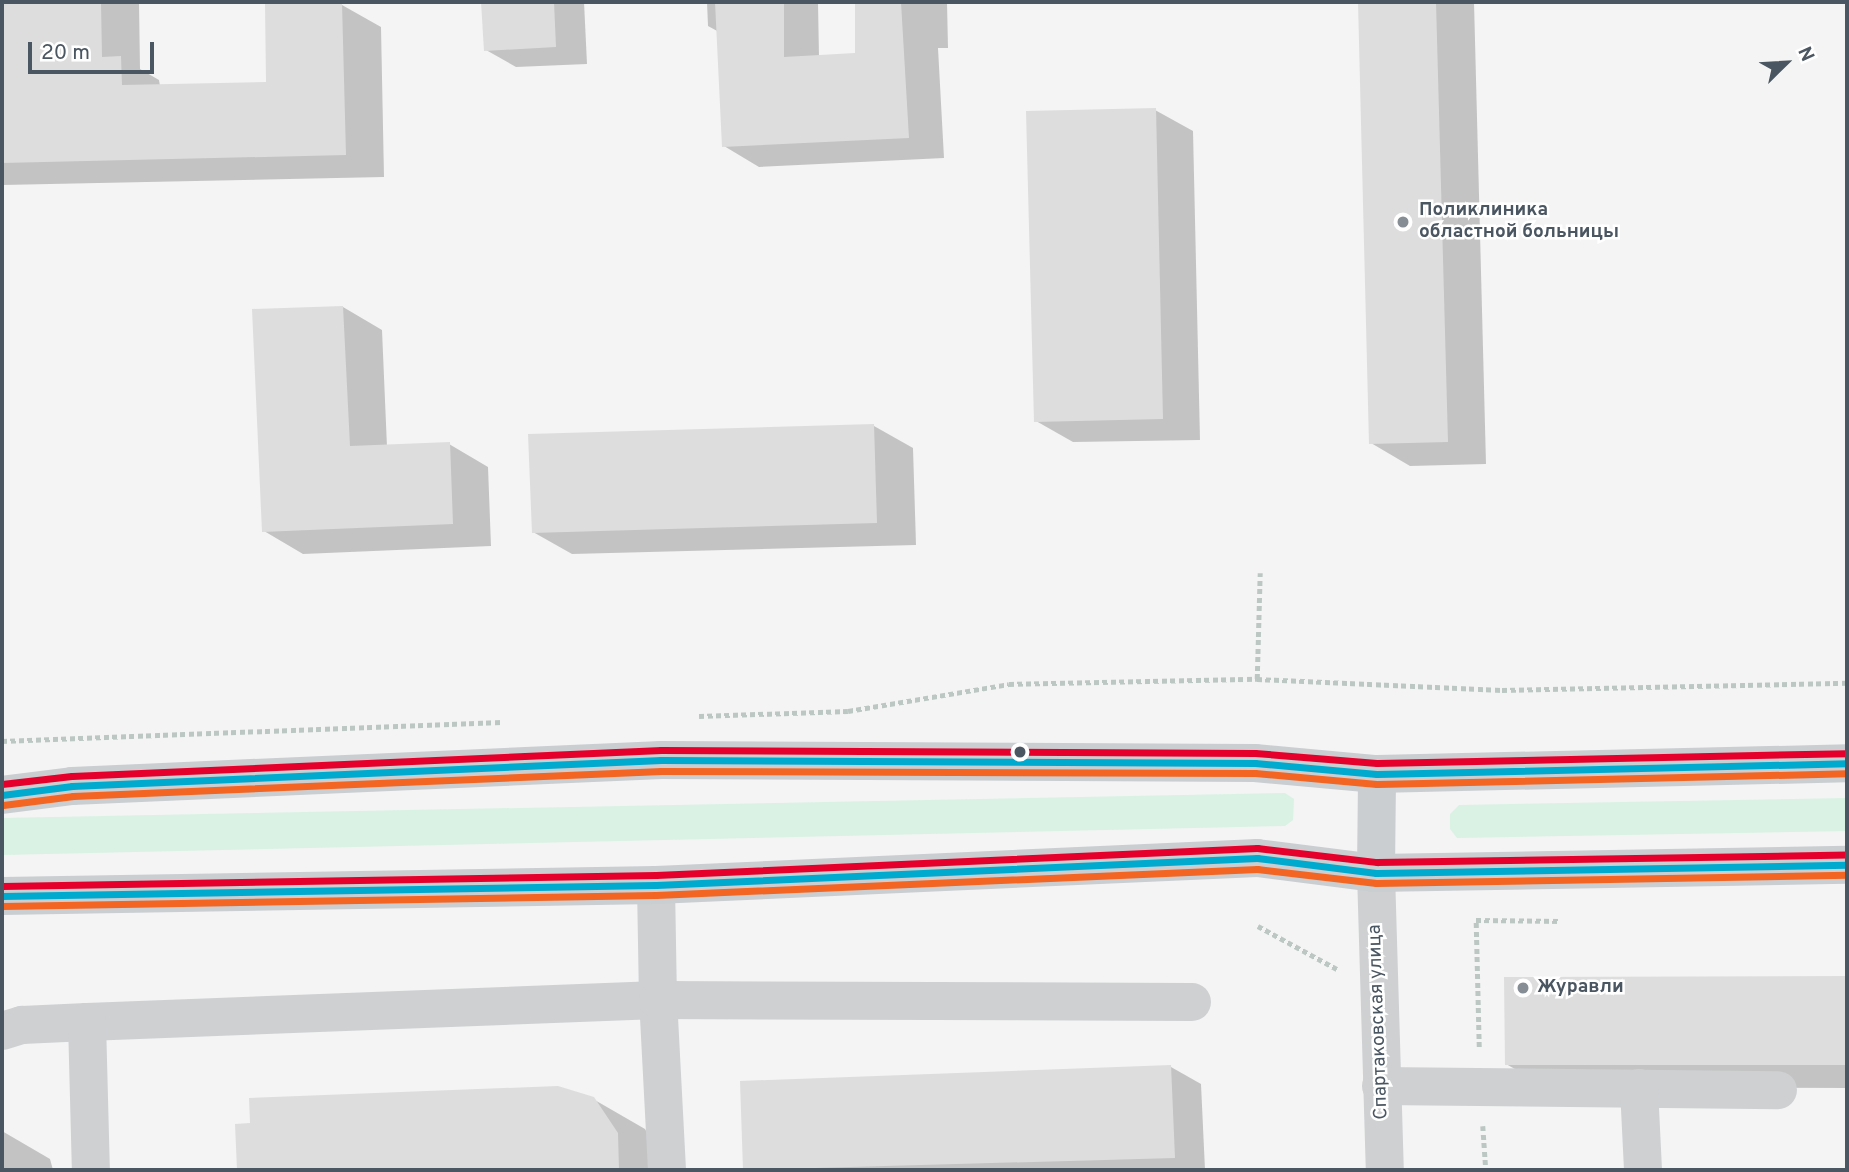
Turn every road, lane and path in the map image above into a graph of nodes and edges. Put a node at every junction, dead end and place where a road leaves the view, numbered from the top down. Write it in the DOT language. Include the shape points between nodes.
graph roads {
  1 [pos="1260,573"];
  2 [pos="1257,679"];
  3 [pos="1847,683"];
  4 [pos="695,716"];
  5 [pos="513,722"];
  6 [pos="2,741"];
  7 [pos="1847,763"];
  8 [pos="1377,774"];
  9 [pos="2,795"];
  10 [pos="1847,865"];
  11 [pos="1376,873"];
  12 [pos="656,885"];
  13 [pos="2,896"];
  14 [pos="1560,921"];
  15 [pos="1258,926"];
  16 [pos="1339,971"];
  17 [pos="658,1000"];
  18 [pos="1192,1002"];
  19 [pos="87,1022"];
  20 [pos="2,1031"];
  21 [pos="1381,1086"];
  22 [pos="1480,1087"];
  23 [pos="1639,1088"];
  24 [pos="1778,1090"];
  25 [pos="91,1170"];
  26 [pos="667,1170"];
  27 [pos="1385,1170"];
  28 [pos="1486,1170"];
  29 [pos="1643,1170"];
  1 -- 2 [label="path"];
  2 -- 3 [label="path" via="1502,690"];
  2 -- 4 [label="path" via="1009,684 848,711"];
  5 -- 6 [label="path"];
  7 -- 8 [label="main road"];
  8 -- 9 [label="main road" via="1255,763 661,760 72,786"];
  8 -- 11 [label="main road"];
  10 -- 11 [label="main road"];
  11 -- 12 [label="main road" via="1256,858"];
  11 -- 21 [label="street, Спартаковская улица"];
  12 -- 13 [label="main road"];
  12 -- 17 [label="street"];
  14 -- 22 [label="path" via="1476,920"];
  15 -- 16 [label="path"];
  17 -- 18 [label="street"];
  17 -- 19 [label="street"];
  17 -- 26 [label="street"];
  19 -- 20 [label="street" via="22,1025"];
  19 -- 25 [label="street"];
  21 -- 22 [label="street"];
  21 -- 27 [label="street, Спартаковская улица"];
  22 -- 23 [label="street"];
  22 -- 28 [label="path"];
  23 -- 24 [label="street"];
  23 -- 29 [label="street"];
}
